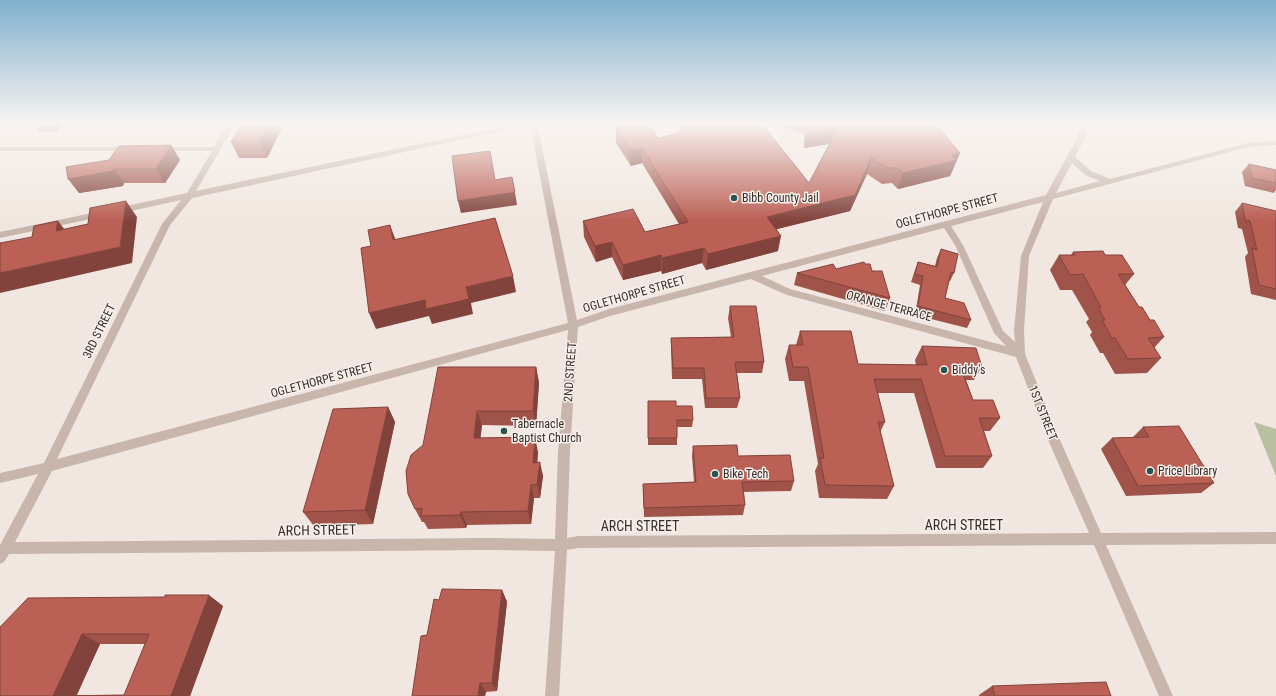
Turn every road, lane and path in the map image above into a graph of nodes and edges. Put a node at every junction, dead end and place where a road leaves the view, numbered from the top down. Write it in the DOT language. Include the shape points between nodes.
graph roads {
  1 [pos="213,155"];
  2 [pos="377,155"];
  3 [pos="539,155"];
  4 [pos="1206,155"];
  5 [pos="1071,158"];
  6 [pos="1112,181"];
  7 [pos="190,195"];
  8 [pos="1049,198"];
  9 [pos="946,225"];
  10 [pos="0,236"];
  11 [pos="753,276"];
  12 [pos="573,325"];
  13 [pos="1020,354"];
  14 [pos="48,467"];
  15 [pos="0,478"];
  16 [pos="1276,538"];
  17 [pos="1098,540"];
  18 [pos="561,545"];
  19 [pos="3,553"];
  20 [pos="552,696"];
  21 [pos="1166,696"];
  1 -- 7 [label="street, 3RD STREET"];
  2 -- 7 [label="street"];
  3 -- 12 [label="street, 2ND STREET"];
  4 -- 6 [label="street, OGLETHORPE STREET"];
  5 -- 6 [label="street" via="1089,174"];
  5 -- 8 [label="street, 1ST STREET"];
  6 -- 8 [label="street, OGLETHORPE STREET"];
  7 -- 10 [label="street"];
  7 -- 14 [label="street, 3RD STREET" via="166,224"];
  8 -- 9 [label="street, OGLETHORPE STREET"];
  8 -- 13 [label="street, 1ST STREET" via="1025,256 1019,323"];
  9 -- 11 [label="street, OGLETHORPE STREET"];
  9 -- 13 [label="street" via="959,245 999,333"];
  11 -- 12 [label="street, OGLETHORPE STREET" via="609,313"];
  11 -- 13 [label="street, ORANGE TERRACE" via="787,292"];
  12 -- 14 [label="street, OGLETHORPE STREET"];
  12 -- 18 [label="street, 2ND STREET" via="564,452"];
  13 -- 17 [label="street, 1ST STREET"];
  14 -- 15 [label="street, OGLETHORPE STREET"];
  14 -- 19 [label="street, 3RD STREET"];
  16 -- 17 [label="street, ARCH STREET"];
  17 -- 18 [label="street, ARCH STREET" via="578,542"];
  17 -- 21 [label="street, 1ST STREET"];
  18 -- 19 [label="street, ARCH STREET" via="485,544"];
  18 -- 20 [label="street, 2ND STREET"];
}
